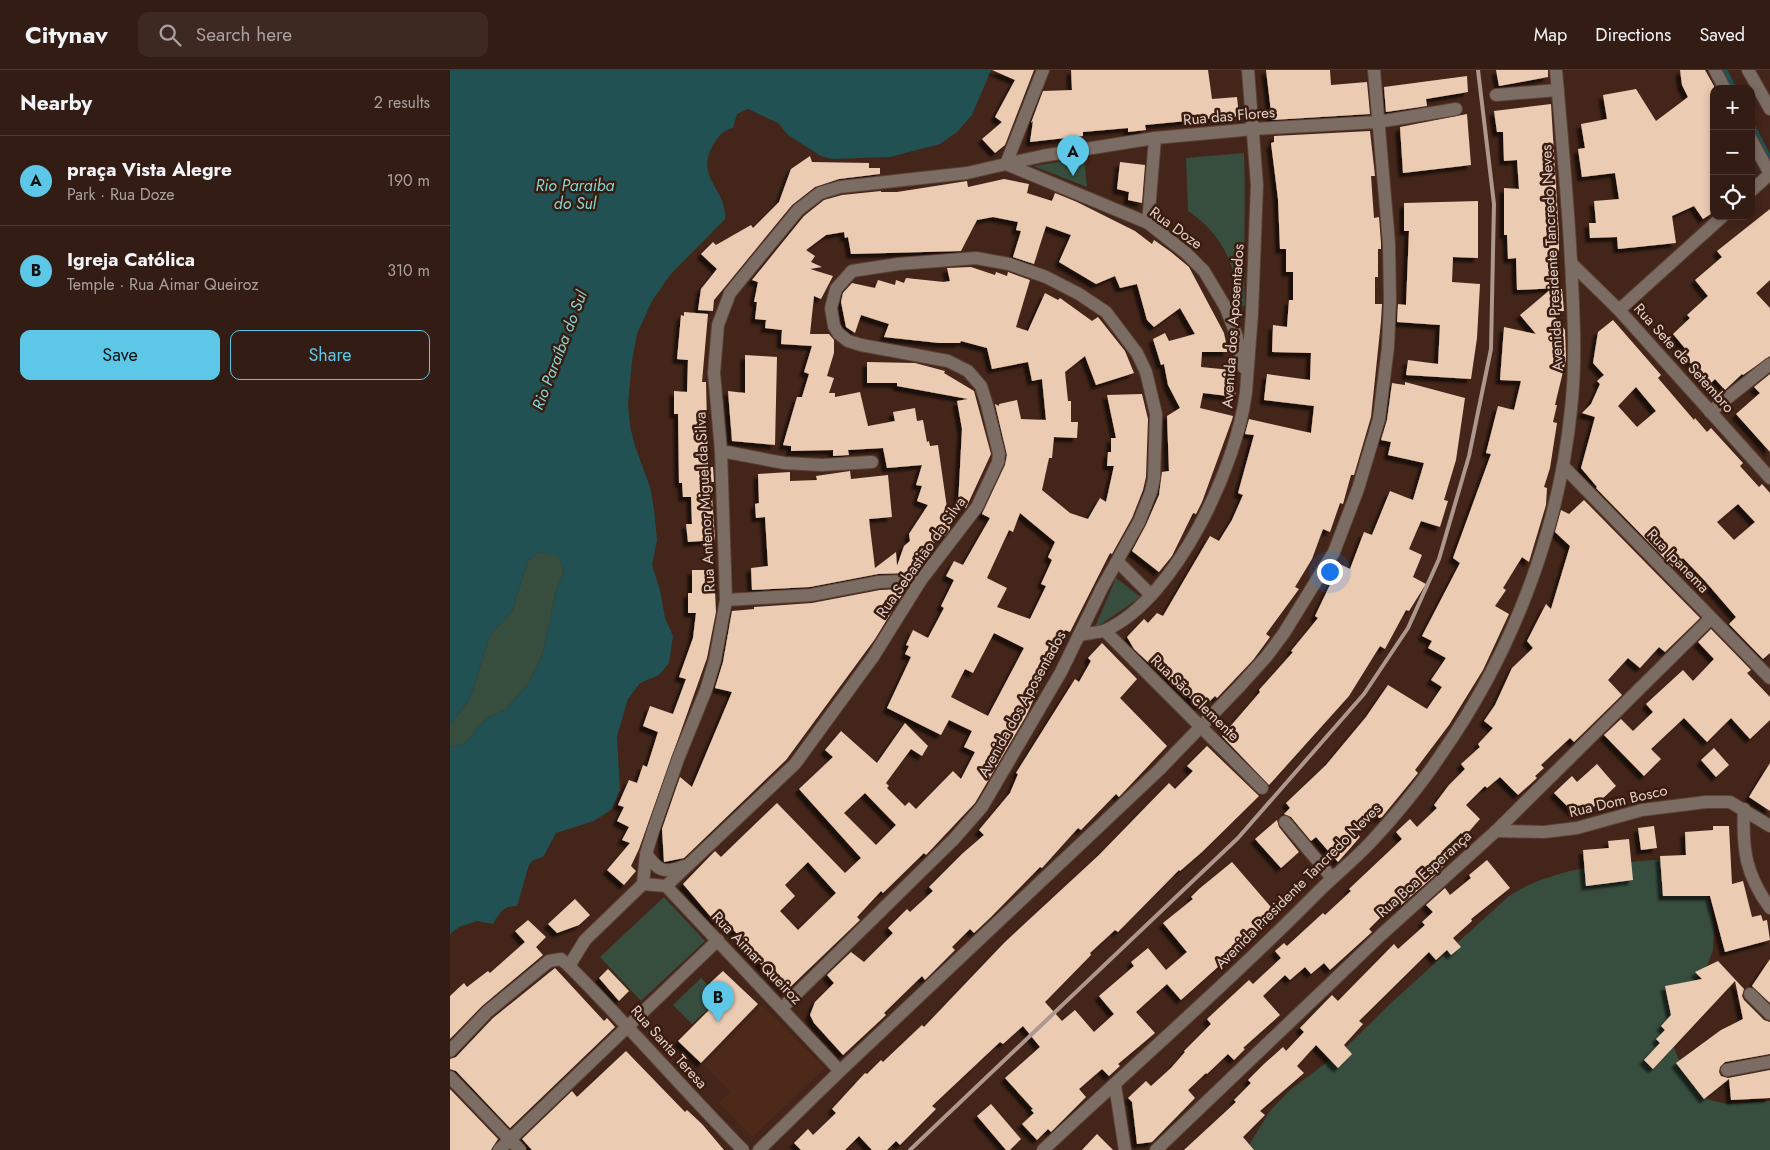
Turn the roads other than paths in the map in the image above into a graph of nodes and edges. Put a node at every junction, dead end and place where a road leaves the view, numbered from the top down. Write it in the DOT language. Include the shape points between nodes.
graph roads {
  1 [pos="1043,70"];
  2 [pos="1248,70"];
  3 [pos="1374,70"];
  4 [pos="1556,70"];
  5 [pos="1715,70"];
  6 [pos="1748,70"];
  7 [pos="1723,85"];
  8 [pos="1558,90"];
  9 [pos="1496,95"];
  10 [pos="1456,109"];
  11 [pos="1770,109"];
  12 [pos="1378,122"];
  13 [pos="1254,129"];
  14 [pos="1155,138"];
  15 [pos="1755,146"];
  16 [pos="1006,164"];
  17 [pos="1755,187"];
  18 [pos="1719,220"];
  19 [pos="1148,224"];
  20 [pos="1571,263"];
  21 [pos="1619,310"];
  22 [pos="1770,364"];
  23 [pos="1246,392"];
  24 [pos="1710,412"];
  25 [pos="721,452"];
  26 [pos="872,462"];
  27 [pos="1563,466"];
  28 [pos="1770,478"];
  29 [pos="1118,562"];
  30 [pos="921,580"];
  31 [pos="1151,595"];
  32 [pos="726,600"];
  33 [pos="1710,618"];
  34 [pos="1105,630"];
  35 [pos="1079,635"];
  36 [pos="1770,678"];
  37 [pos="1200,725"];
  38 [pos="1262,788"];
  39 [pos="1744,809"];
  40 [pos="1285,822"];
  41 [pos="1770,826"];
  42 [pos="1496,831"];
  43 [pos="646,854"];
  44 [pos="684,866"];
  45 [pos="1332,878"];
  46 [pos="643,884"];
  47 [pos="666,886"];
  48 [pos="1770,908"];
  49 [pos="586,940"];
  50 [pos="718,940"];
  51 [pos="556,958"];
  52 [pos="569,966"];
  53 [pos="1750,994"];
  54 [pos="782,1008"];
  55 [pos="1770,1014"];
  56 [pos="629,1026"];
  57 [pos="450,1051"];
  58 [pos="1770,1062"];
  59 [pos="1727,1070"];
  60 [pos="840,1071"];
  61 [pos="450,1077"];
  62 [pos="1114,1085"];
  63 [pos="510,1140"];
  64 [pos="499,1150"];
  65 [pos="520,1150"];
  66 [pos="744,1150"];
  67 [pos="760,1150"];
  68 [pos="1043,1150"];
  69 [pos="1124,1150"];
  70 [pos="1156,1150"];
  1 -- 16 [label="street"];
  2 -- 13 [label="street, Avenida dos Aposentados"];
  3 -- 12 [label="street"];
  4 -- 8 [label="street, Avenida Presidente Tancredo Neves"];
  5 -- 7 [label="street"];
  6 -- 11 [label="street"];
  8 -- 9 [label="street"];
  8 -- 20 [label="street, Avenida Presidente Tancredo Neves"];
  10 -- 12 [label="street, Rua das Flores"];
  12 -- 13 [label="street, Rua das Flores"];
  12 -- 37 [label="street" via="1386,190 1390,301 1383,389 1371,445 1334,552 1315,585 1267,656"];
  13 -- 14 [label="street, Rua das Flores"];
  13 -- 23 [label="street, Avenida dos Aposentados" via="1256,228"];
  14 -- 16 [label="street, Rua das Flores"];
  14 -- 19 [label="street"];
  15 -- 17 [label="street" via="1770,174"];
  16 -- 19 [label="street, Rua Doze"];
  16 -- 25 [label="street, Rua Antenor Miguel da Silva" via="967,173 840,187 820,193 804,204 740,281 724,306 717,332 714,373"];
  18 -- 21 [label="street"];
  19 -- 23 [label="street, Rua Doze" via="1196,262 1219,294 1237,337"];
  20 -- 21 [label="street, Rua Sete de Setembro"];
  20 -- 27 [label="street, Avenida Presidente Tancredo Neves" via="1575,352"];
  21 -- 24 [label="street, Rua Sete de Setembro"];
  22 -- 24 [label="street"];
  23 -- 31 [label="street, Avenida dos Aposentados" via="1238,435 1208,508 1185,551"];
  24 -- 28 [label="street, Rua Sete de Setembro"];
  25 -- 26 [label="street" via="784,463"];
  25 -- 32 [label="street, Rua Antenor Miguel da Silva"];
  27 -- 33 [label="street, Rua Ipanema"];
  27 -- 45 [label="street, Avenida Presidente Tancredo Neves" via="1548,526 1517,620 1474,704 1408,798 1368,844"];
  29 -- 30 [label="street, Rua Sebastião da Silva" via="1151,492 1157,434 1156,414 1146,372 1117,324 1106,312 1066,286 1025,269 989,260 947,259 860,268 844,278 833,300 831,308 838,333 861,345 948,361 968,371 981,386 999,454 977,507"];
  29 -- 31 [label="street"];
  29 -- 35 [label="street, Rua Sebastião da Silva"];
  30 -- 32 [label="street" via="879,582 811,595"];
  30 -- 44 [label="street, Rua Sebastião da Silva" via="873,657 795,764 723,834"];
  31 -- 34 [label="street, Avenida dos Aposentados"];
  32 -- 43 [label="street, Rua Antenor Miguel da Silva" via="706,690"];
  33 -- 36 [label="street, Rua Ipanema"];
  33 -- 42 [label="street, Rua Boa Esperança"];
  34 -- 35 [label="street, Avenida dos Aposentados"];
  34 -- 37 [label="street, Rua São Clemente"];
  35 -- 54 [label="street, Avenida dos Aposentados" via="982,807"];
  37 -- 38 [label="street, Rua São Clemente"];
  37 -- 60 [label="street" via="1153,776"];
  39 -- 41 [label="street, Rua Dom Bosco"];
  39 -- 42 [label="street, Rua Dom Bosco" via="1730,802 1678,804 1577,828 1544,832"];
  39 -- 48 [label="street" via="1746,861 1751,877"];
  40 -- 45 [label="street"];
  42 -- 70 [label="street, Rua Boa Esperança" via="1381,935"];
  43 -- 44 [label="street" via="654,866 661,869"];
  43 -- 46 [label="street, Rua Antenor Miguel da Silva"];
  44 -- 47 [label="street, Rua Sebastião da Silva"];
  45 -- 62 [label="street, Avenida Presidente Tancredo Neves"];
  46 -- 47 [label="street"];
  46 -- 49 [label="street"];
  47 -- 50 [label="street, Rua Aimar Queiroz"];
  49 -- 51 [label="street"];
  49 -- 52 [label="street"];
  50 -- 54 [label="street, Rua Aimar Queiroz"];
  50 -- 56 [label="street"];
  51 -- 52 [label="street"];
  51 -- 57 [label="street" via="507,994"];
  52 -- 56 [label="street, Rua Santa Teresa"];
  53 -- 55 [label="street"];
  54 -- 60 [label="street, Rua Aimar Queiroz"];
  56 -- 63 [label="street"];
  56 -- 66 [label="street, Rua Santa Teresa" via="706,1113"];
  58 -- 59 [label="street"];
  60 -- 67 [label="street"];
  61 -- 63 [label="street"];
  62 -- 68 [label="street, Avenida Presidente Tancredo Neves"];
  62 -- 69 [label="street"];
  63 -- 64 [label="street"];
  63 -- 65 [label="street"];
}
